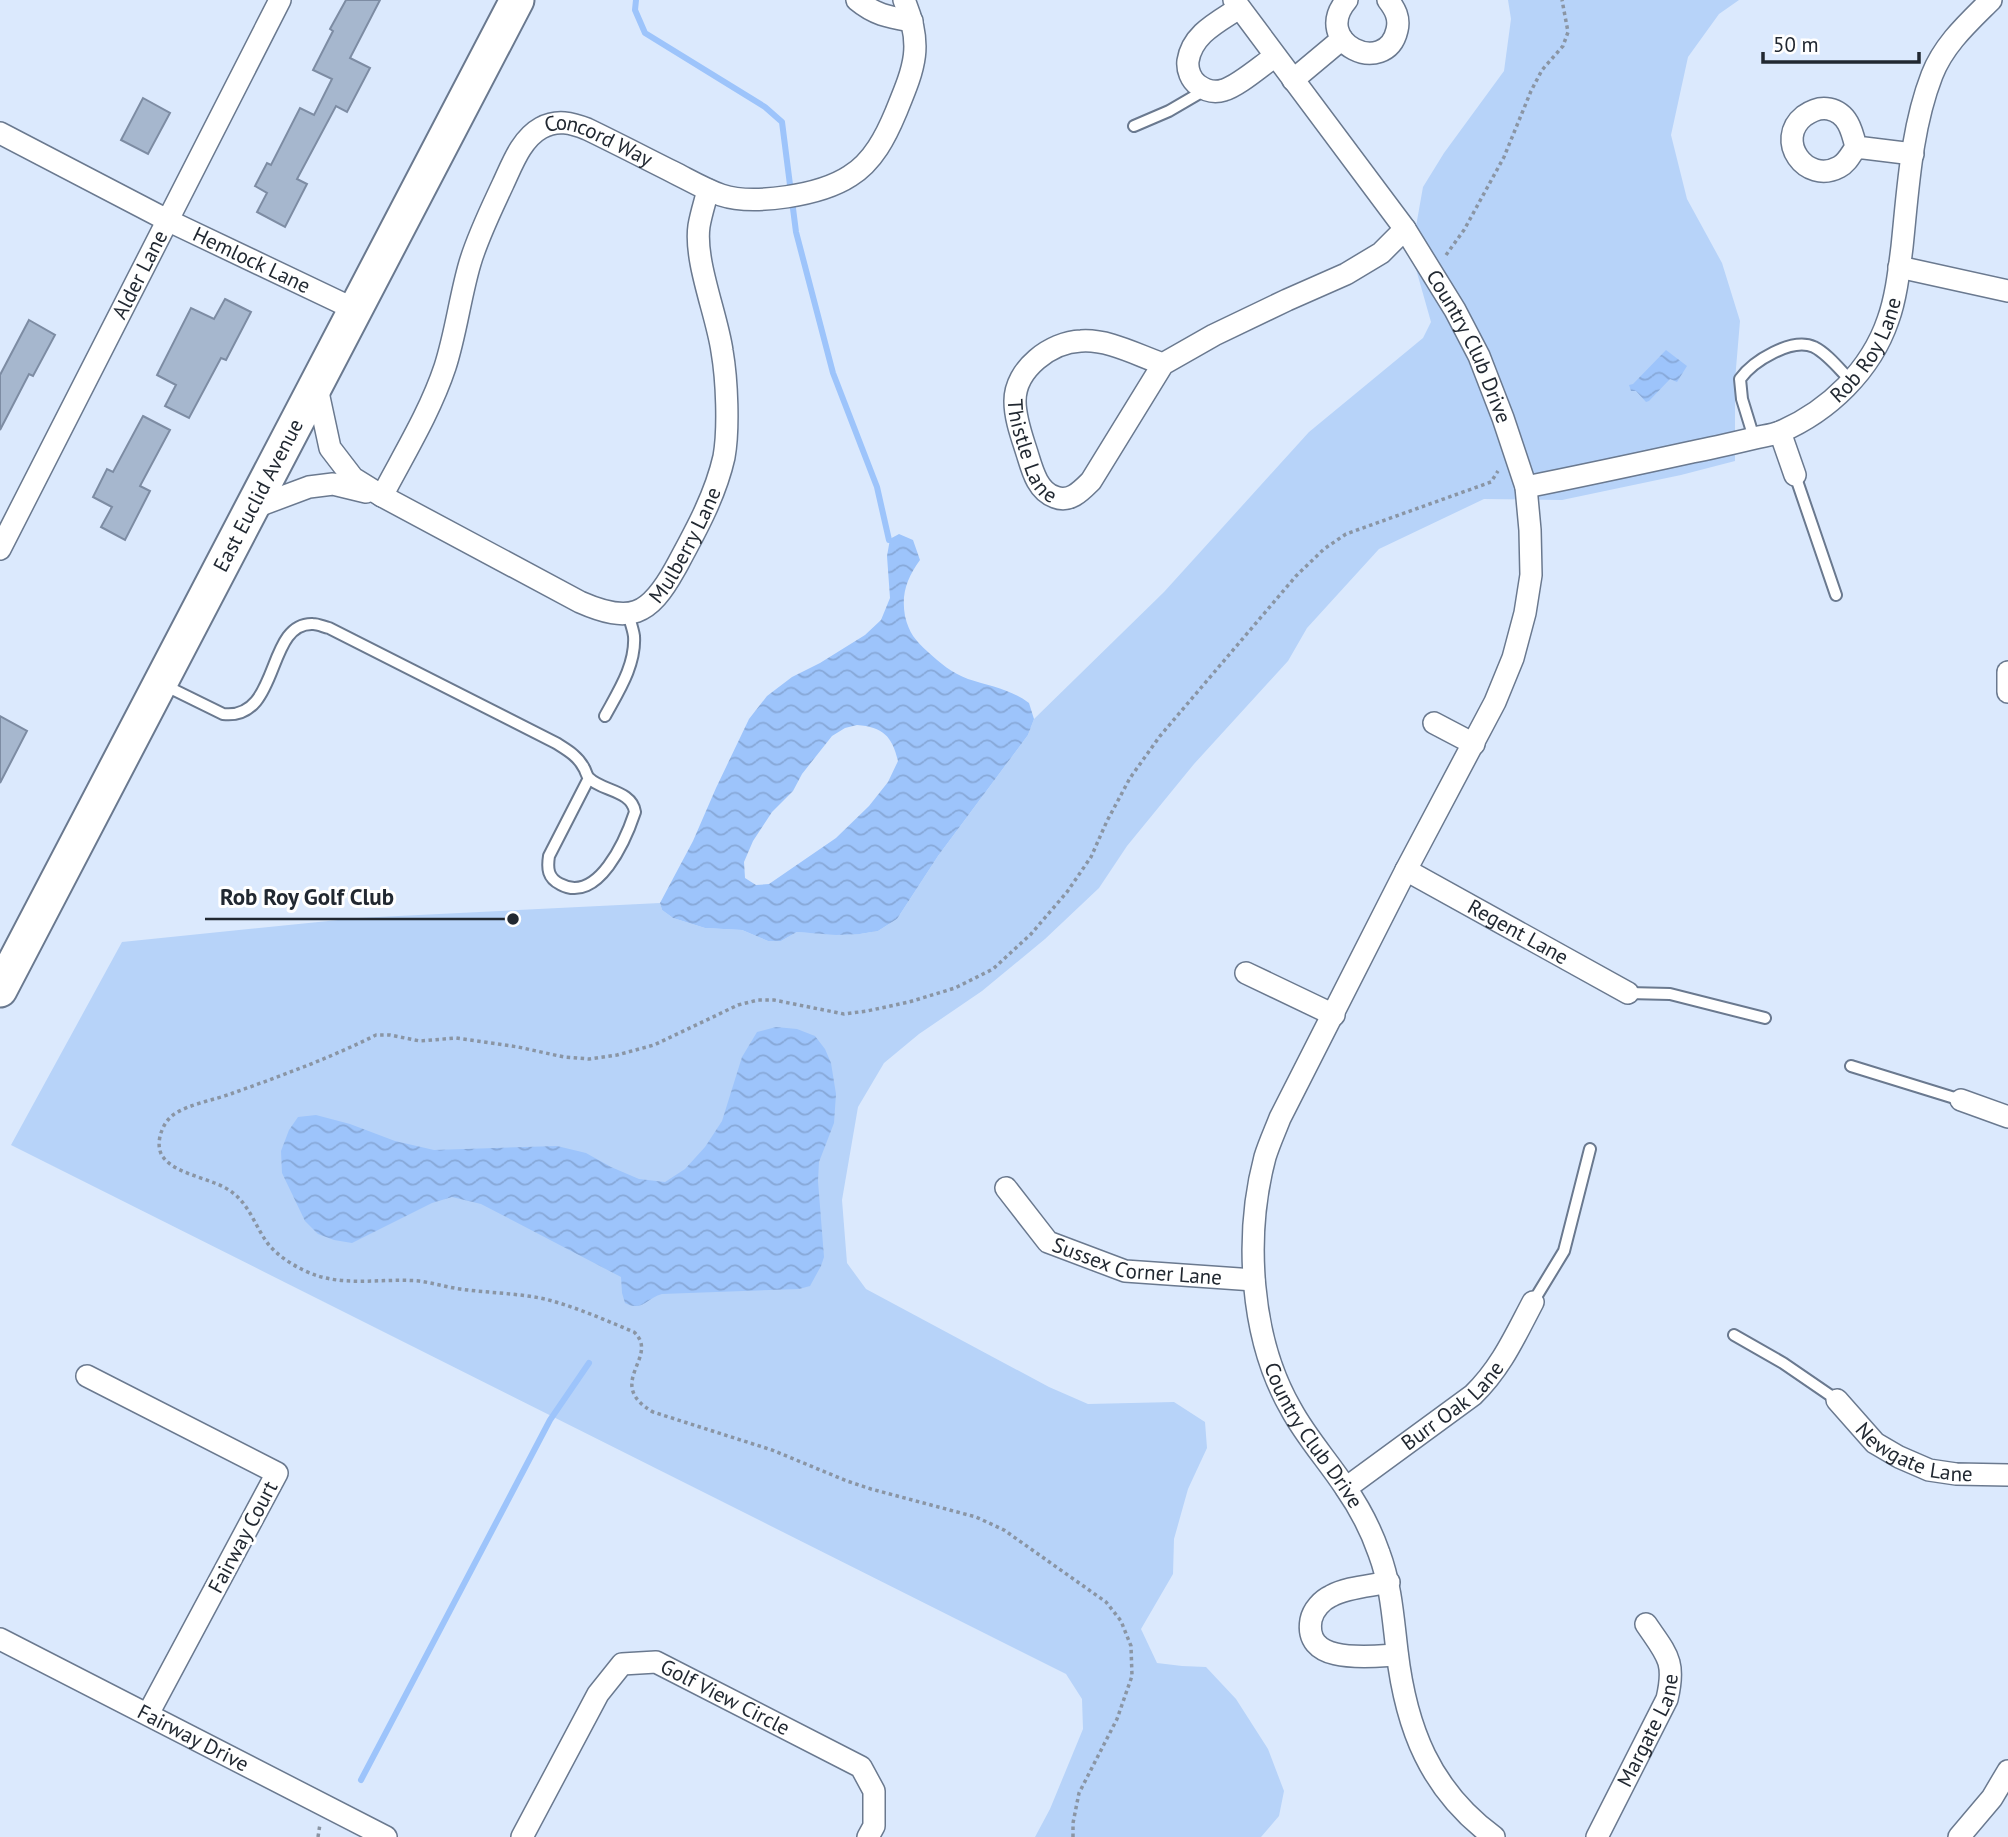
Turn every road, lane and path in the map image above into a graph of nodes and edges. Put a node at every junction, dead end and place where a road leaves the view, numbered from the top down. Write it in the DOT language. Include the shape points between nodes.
graph roads {
  1 [pos="280,0"];
  2 [pos="517,0"];
  3 [pos="856,0"];
  4 [pos="904,0"];
  5 [pos="1347,0"];
  6 [pos="1388,0"];
  7 [pos="1562,0"];
  8 [pos="1991,0"];
  9 [pos="1237,4"];
  10 [pos="912,21"];
  11 [pos="1342,39"];
  12 [pos="1274,57"];
  13 [pos="1293,80"];
  14 [pos="1205,90"];
  15 [pos="1134,127"];
  16 [pos="0,134"];
  17 [pos="1856,147"];
  18 [pos="1913,155"];
  19 [pos="708,190"];
  20 [pos="167,220"];
  21 [pos="1405,229"];
  22 [pos="1899,267"];
  23 [pos="1432,274"];
  24 [pos="2008,291"];
  25 [pos="354,309"];
  26 [pos="1163,364"];
  27 [pos="1851,381"];
  28 [pos="316,383"];
  29 [pos="1780,432"];
  30 [pos="1754,438"];
  31 [pos="1499,465"];
  32 [pos="1795,475"];
  33 [pos="1526,487"];
  34 [pos="382,496"];
  35 [pos="250,509"];
  36 [pos="0,549"];
  37 [pos="1836,595"];
  38 [pos="628,614"];
  39 [pos="2008,672"];
  40 [pos="160,683"];
  41 [pos="2008,692"];
  42 [pos="605,716"];
  43 [pos="1434,723"];
  44 [pos="1474,744"];
  45 [pos="589,778"];
  46 [pos="1406,870"];
  47 [pos="1246,973"];
  48 [pos="0,990"];
  49 [pos="1629,993"];
  50 [pos="1334,1015"];
  51 [pos="1765,1018"];
  52 [pos="1852,1066"];
  53 [pos="1961,1100"];
  54 [pos="2008,1118"];
  55 [pos="1590,1149"];
  56 [pos="1006,1188"];
  57 [pos="1254,1280"];
  58 [pos="1533,1302"];
  59 [pos="1734,1335"];
  60 [pos="87,1376"];
  61 [pos="1837,1400"];
  62 [pos="2008,1475"];
  63 [pos="1346,1488"];
  64 [pos="1389,1582"];
  65 [pos="1646,1624"];
  66 [pos="0,1639"];
  67 [pos="1397,1655"];
  68 [pos="148,1714"];
  69 [pos="2008,1772"];
  70 [pos="1480,1833"];
  71 [pos="386,1837"];
  72 [pos="522,1837"];
  73 [pos="868,1837"];
  74 [pos="1073,1837"];
  75 [pos="1597,1837"];
  76 [pos="1959,1837"];
  1 -- 20 [label="street, Alder Lane"];
  2 -- 25 [label="main road, East Euclid Avenue"];
  3 -- 10 [label="street" via="886,17"];
  4 -- 10 [label="street, Concord Way"];
  5 -- 11 [label="street" via="1338,13"];
  6 -- 11 [label="street" via="1398,26 1383,49 1365,54"];
  7 -- 23 [label="path" via="1568,32 1563,46 1542,70 1504,157 1464,230"];
  8 -- 18 [label="street, Rob Roy Lane" via="1945,50 1933,73"];
  9 -- 12 [label="street, Country Club Drive"];
  9 -- 14 [label="street" via="1203,32 1189,52 1191,77"];
  10 -- 19 [label="street, Concord Way" via="916,56 910,78 887,133 852,176 777,198 742,200"];
  11 -- 13 [label="street"];
  12 -- 13 [label="street, Country Club Drive"];
  12 -- 14 [label="street" via="1226,90"];
  13 -- 21 [label="street, Country Club Drive"];
  14 -- 15 [label="lane"];
  16 -- 20 [label="street, Hemlock Lane"];
  17 -- 18 [label="street"];
  18 -- 22 [label="street, Rob Roy Lane"];
  19 -- 34 [label="street, Concord Way" via="571,123 557,122 535,132 514,159 484,226 470,261 445,366"];
  19 -- 38 [label="street, Mulberry Lane" via="699,250 722,351 724,456 713,493 665,586 655,600"];
  20 -- 25 [label="street, Hemlock Lane"];
  20 -- 36 [label="street, Alder Lane"];
  21 -- 23 [label="street, Country Club Drive"];
  21 -- 26 [label="street, Thistle Lane" via="1381,253 1346,274 1226,329"];
  22 -- 24 [label="street"];
  22 -- 27 [label="street, Rob Roy Lane" via="1889,318"];
  23 -- 33 [label="street, Country Club Drive" via="1479,356"];
  25 -- 28 [label="main road, East Euclid Avenue"];
  26 -- 26 [label="street, Thistle Lane" via="1091,481 1079,494 1067,498 1047,493 1034,475 1017,418 1015,399 1026,371 1057,346 1078,341 1098,341"];
  27 -- 29 [label="street, Rob Roy Lane" via="1816,412"];
  27 -- 30 [label="lane" via="1823,353 1806,344 1767,356 1740,379"];
  28 -- 34 [label="street, Mulberry Lane" via="330,448 353,478"];
  28 -- 35 [label="main road, East Euclid Avenue"];
  29 -- 30 [label="street, Rob Roy Lane"];
  29 -- 32 [label="street"];
  30 -- 33 [label="street, Rob Roy Lane"];
  31 -- 74 [label="path" via="1491,482 1346,534 1324,548 1160,736 1130,778 1091,858 1067,892 993,969 955,988 844,1014 758,1000 654,1045 589,1059 456,1038 420,1041 376,1035 292,1072 189,1107 172,1115 162,1130 161,1156 171,1165 230,1190 242,1201 267,1243 305,1270 340,1281 404,1280 542,1298 622,1327 640,1338 642,1349 631,1382 640,1405 847,1481 976,1517 1004,1530 1106,1602 1121,1621 1131,1646 1132,1676 1117,1719 1080,1793"];
  32 -- 37 [label="lane"];
  33 -- 44 [label="street, Country Club Drive" via="1531,575 1525,613 1513,658"];
  34 -- 35 [label="street, Mulberry Lane" via="333,484 309,487"];
  34 -- 38 [label="street, Mulberry Lane" via="580,602 613,614"];
  35 -- 40 [label="main road, East Euclid Avenue"];
  38 -- 42 [label="lane" via="633,652"];
  39 -- 41 [label="street"];
  40 -- 45 [label="lane" via="223,714 244,713 253,706 292,632 315,624 556,743 572,752"];
  40 -- 48 [label="main road, East Euclid Avenue"];
  43 -- 44 [label="street"];
  44 -- 46 [label="street, Country Club Drive"];
  45 -- 45 [label="lane" via="549,856 551,877 566,887 591,885 600,876 635,812 629,799"];
  46 -- 49 [label="street, Regent Lane"];
  46 -- 50 [label="street, Country Club Drive"];
  47 -- 50 [label="street"];
  49 -- 51 [label="lane" via="1670,994"];
  50 -- 57 [label="street, Country Club Drive" via="1265,1156 1257,1196"];
  52 -- 53 [label="lane"];
  53 -- 54 [label="street"];
  55 -- 58 [label="lane" via="1564,1251"];
  56 -- 57 [label="street, Sussex Corner Lane" via="1048,1242 1125,1271"];
  57 -- 63 [label="street, Country Club Drive" via="1272,1370 1290,1409"];
  58 -- 63 [label="street, Burr Oak Lane" via="1506,1355 1474,1395"];
  59 -- 61 [label="lane"];
  60 -- 68 [label="street, Fairway Court" via="277,1473"];
  61 -- 62 [label="street, Newgate Lane" via="1875,1443 1899,1457 1929,1470"];
  63 -- 64 [label="street, Country Club Drive" via="1379,1551"];
  64 -- 67 [label="street, Country Club Drive"];
  64 -- 67 [label="street" via="1331,1596 1317,1607 1311,1632 1324,1650 1339,1656"];
  65 -- 75 [label="street, Margate Lane" via="1669,1658 1672,1680 1667,1699"];
  66 -- 68 [label="street, Fairway Drive"];
  67 -- 70 [label="street, Country Club Drive" via="1405,1702 1425,1757"];
  68 -- 71 [label="street, Fairway Drive"];
  69 -- 76 [label="street"];
  72 -- 73 [label="street, Golf View Circle" via="598,1694 622,1664 656,1662 861,1767 874,1791 874,1826"];
}
